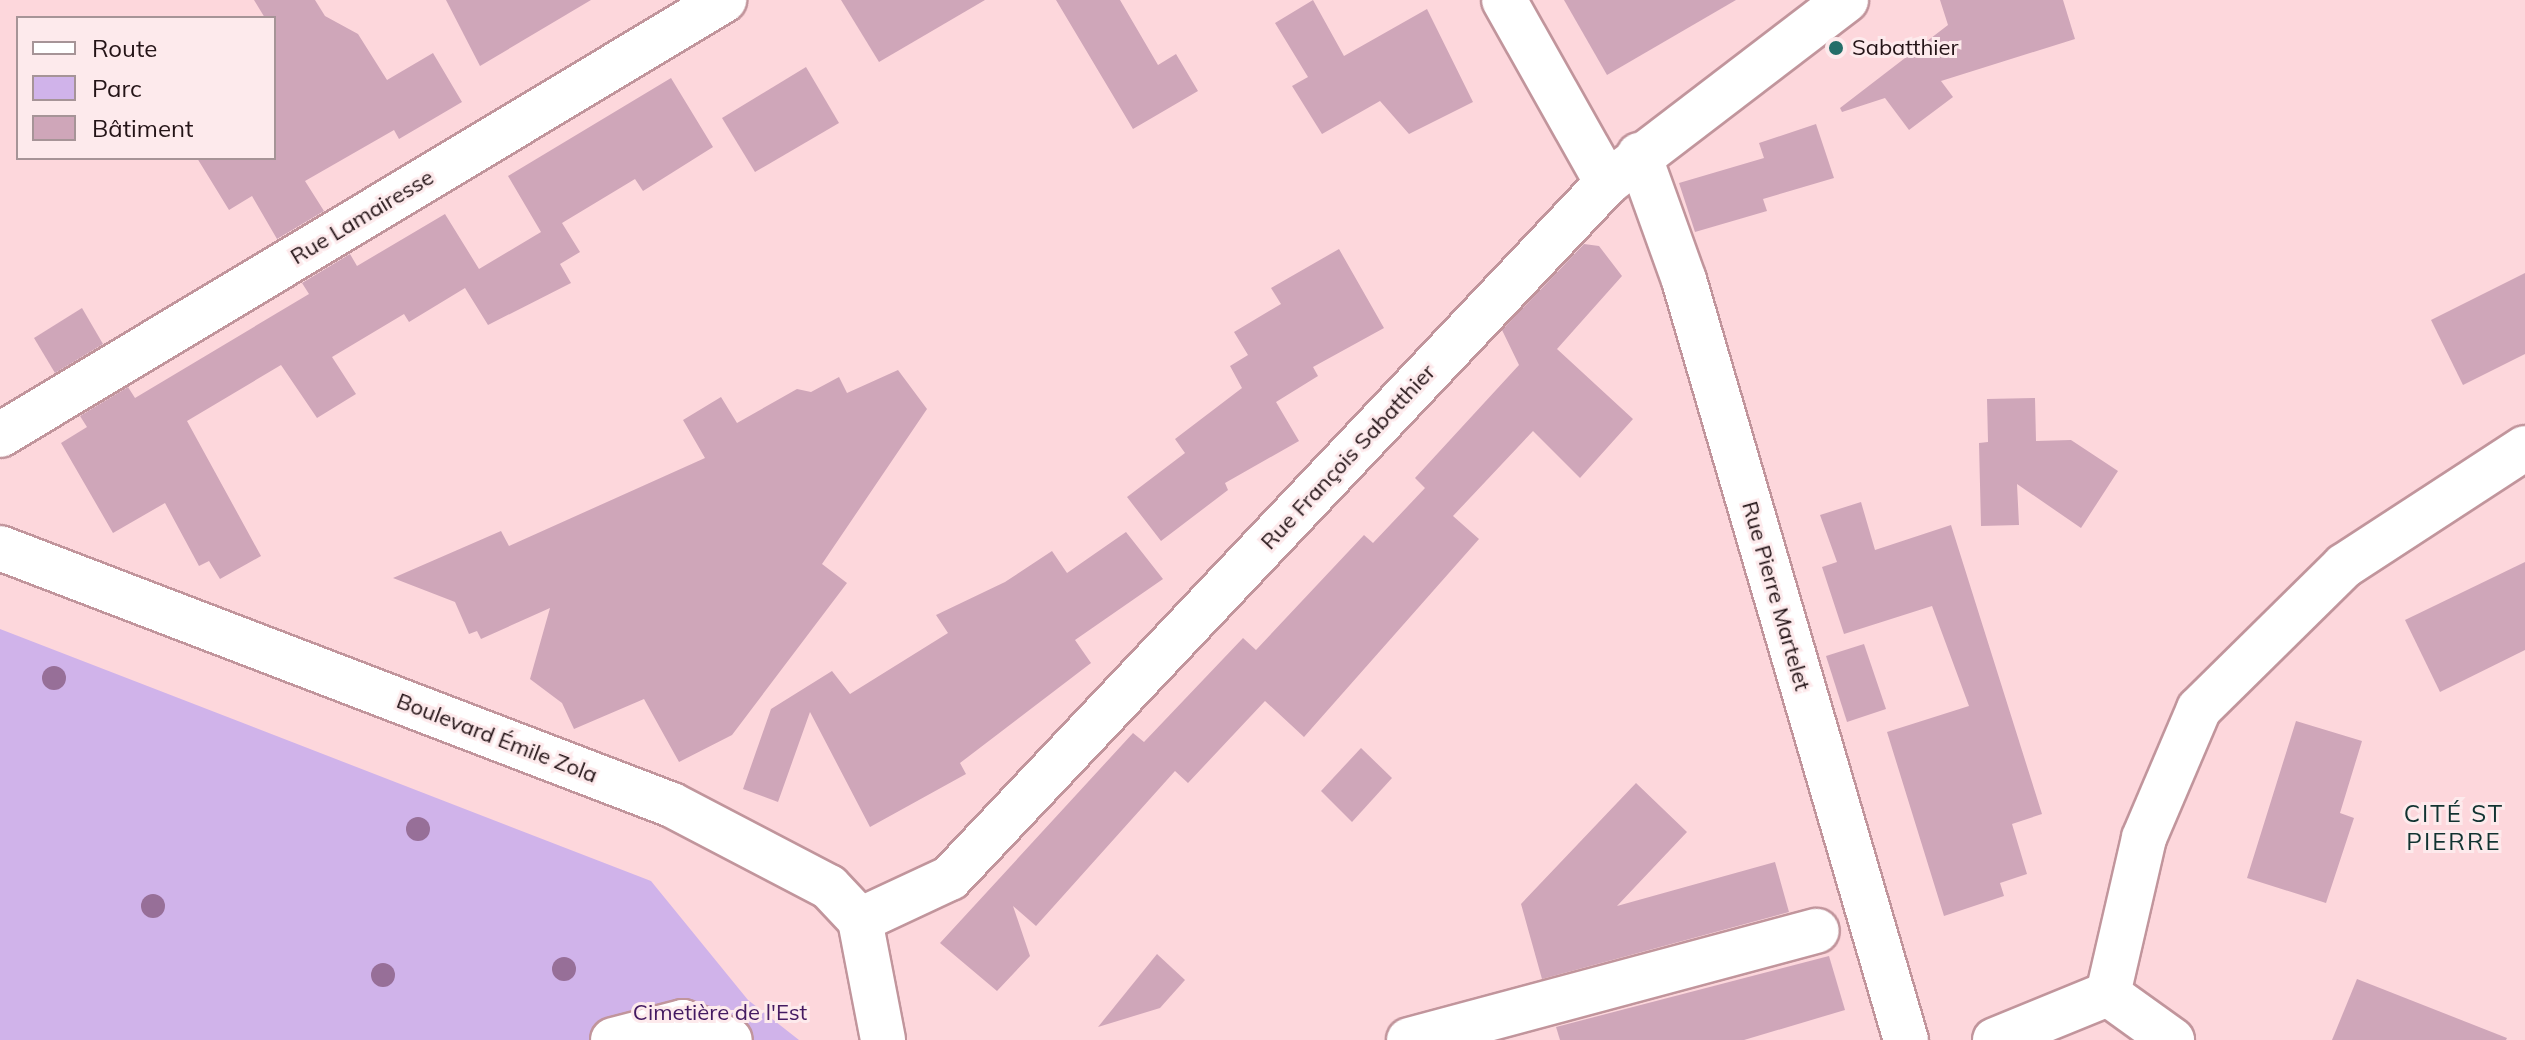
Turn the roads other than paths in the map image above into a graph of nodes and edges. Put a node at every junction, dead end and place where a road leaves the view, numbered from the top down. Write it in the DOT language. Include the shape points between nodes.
graph roads {
  1 [pos="724,0"];
  2 [pos="1504,0"];
  3 [pos="1846,0"];
  4 [pos="1639,155"];
  5 [pos="1607,183"];
  6 [pos="0,435"];
  7 [pos="2525,448"];
  8 [pos="0,548"];
  9 [pos="860,920"];
  10 [pos="1817,931"];
  11 [pos="2108,994"];
  12 [pos="613,1040"];
  13 [pos="730,1040"];
  14 [pos="883,1040"];
  15 [pos="1409,1040"];
  16 [pos="1906,1040"];
  17 [pos="1995,1040"];
  18 [pos="2172,1040"];
  1 -- 6 [label="street, Rue Lamairesse"];
  2 -- 5 [label="street"];
  3 -- 4 [label="street, Rue François Sabatthier"];
  4 -- 5 [label="street, Rue François Sabatthier"];
  4 -- 16 [label="street, Rue Pierre Martelet" via="1684,280"];
  5 -- 9 [label="street, Rue François Sabatthier" via="950,878"];
  7 -- 11 [label="street" via="2344,566 2199,709 2144,838"];
  8 -- 9 [label="street, Boulevard Émile Zola" via="672,805 829,887"];
  9 -- 14 [label="street"];
  10 -- 15 [label="street"];
  11 -- 17 [label="street"];
  11 -- 18 [label="street"];
  12 -- 13 [label="street" via="683,1022"];
}
